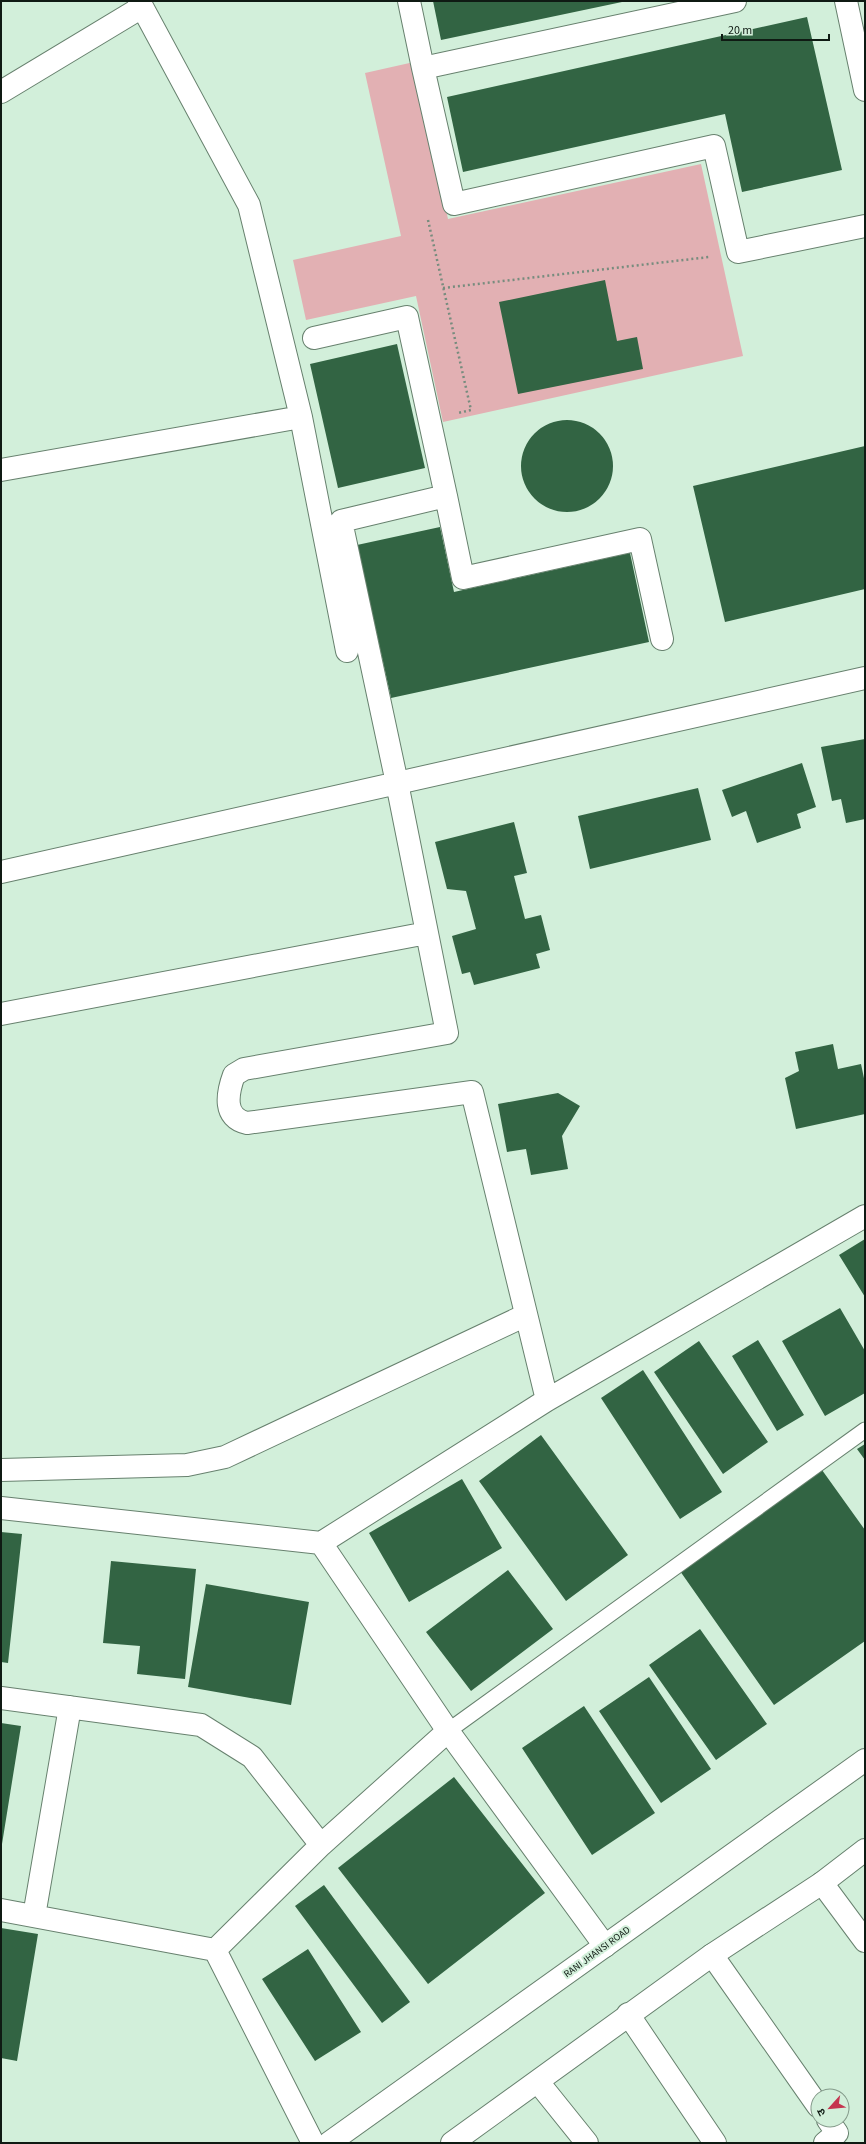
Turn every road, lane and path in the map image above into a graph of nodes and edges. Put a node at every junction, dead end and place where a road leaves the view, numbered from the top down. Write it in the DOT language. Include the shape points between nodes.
graph roads {
  1 [pos="409,1"];
  2 [pos="735,1"];
  3 [pos="846,1"];
  4 [pos="140,4"];
  5 [pos="423,68"];
  6 [pos="865,90"];
  7 [pos="1,92"];
  8 [pos="426,212"];
  9 [pos="865,226"];
  10 [pos="730,254"];
  11 [pos="443,288"];
  12 [pos="314,338"];
  13 [pos="457,414"];
  14 [pos="301,417"];
  15 [pos="1,470"];
  16 [pos="446,496"];
  17 [pos="662,639"];
  18 [pos="347,651"];
  19 [pos="865,678"];
  20 [pos="397,783"];
  21 [pos="1,872"];
  22 [pos="427,933"];
  23 [pos="1,1014"];
  24 [pos="865,1216"];
  25 [pos="526,1315"];
  26 [pos="547,1400"];
  27 [pos="865,1430"];
  28 [pos="1,1470"];
  29 [pos="1,1508"];
  30 [pos="321,1543"];
  31 [pos="1,1698"];
  32 [pos="70,1707"];
  33 [pos="448,1731"];
  34 [pos="865,1760"];
  35 [pos="321,1845"];
  36 [pos="865,1850"];
  37 [pos="822,1883"];
  38 [pos="1,1910"];
  39 [pos="34,1916"];
  40 [pos="865,1941"];
  41 [pos="605,1946"];
  42 [pos="215,1950"];
  43 [pos="712,1955"];
  44 [pos="628,2014"];
  45 [pos="538,2082"];
  46 [pos="810,2095"];
  47 [pos="313,2143"];
  48 [pos="329,2143"];
  49 [pos="452,2143"];
  50 [pos="587,2143"];
  51 [pos="715,2143"];
  1 -- 5 [label="street"];
  2 -- 5 [label="street"];
  3 -- 6 [label="street"];
  4 -- 7 [label="street"];
  4 -- 14 [label="street" via="249,205"];
  5 -- 10 [label="street" via="454,204 714,146"];
  8 -- 11 [label="path"];
  9 -- 10 [label="street"];
  10 -- 11 [label="path"];
  11 -- 13 [label="path" via="471,410"];
  12 -- 16 [label="street" via="407,317"];
  14 -- 15 [label="street"];
  14 -- 18 [label="street"];
  16 -- 17 [label="street" via="463,578 640,539"];
  16 -- 20 [label="street" via="341,521"];
  19 -- 20 [label="street"];
  20 -- 21 [label="street"];
  20 -- 22 [label="street"];
  22 -- 23 [label="street"];
  22 -- 25 [label="street" via="447,1033 244,1069 234,1076 231,1083 230,1111 238,1121 247,1123 472,1092"];
  24 -- 26 [label="street"];
  25 -- 26 [label="street"];
  25 -- 28 [label="street" via="226,1457 187,1464"];
  26 -- 30 [label="street"];
  27 -- 33 [label="lane"];
  29 -- 30 [label="street"];
  30 -- 33 [label="street"];
  31 -- 32 [label="street"];
  32 -- 35 [label="street" via="202,1725 252,1757"];
  32 -- 39 [label="street"];
  33 -- 35 [label="street"];
  33 -- 41 [label="street"];
  34 -- 41 [label="street, RANI JHANSI ROAD"];
  35 -- 42 [label="street"];
  36 -- 37 [label="street"];
  37 -- 40 [label="street"];
  37 -- 43 [label="street"];
  38 -- 39 [label="street"];
  39 -- 42 [label="street"];
  41 -- 48 [label="street, RANI JHANSI ROAD"];
  42 -- 47 [label="street"];
  43 -- 44 [label="street"];
  43 -- 46 [label="street"];
  44 -- 45 [label="street"];
  44 -- 51 [label="street"];
  45 -- 49 [label="street"];
  45 -- 50 [label="street"];
}
